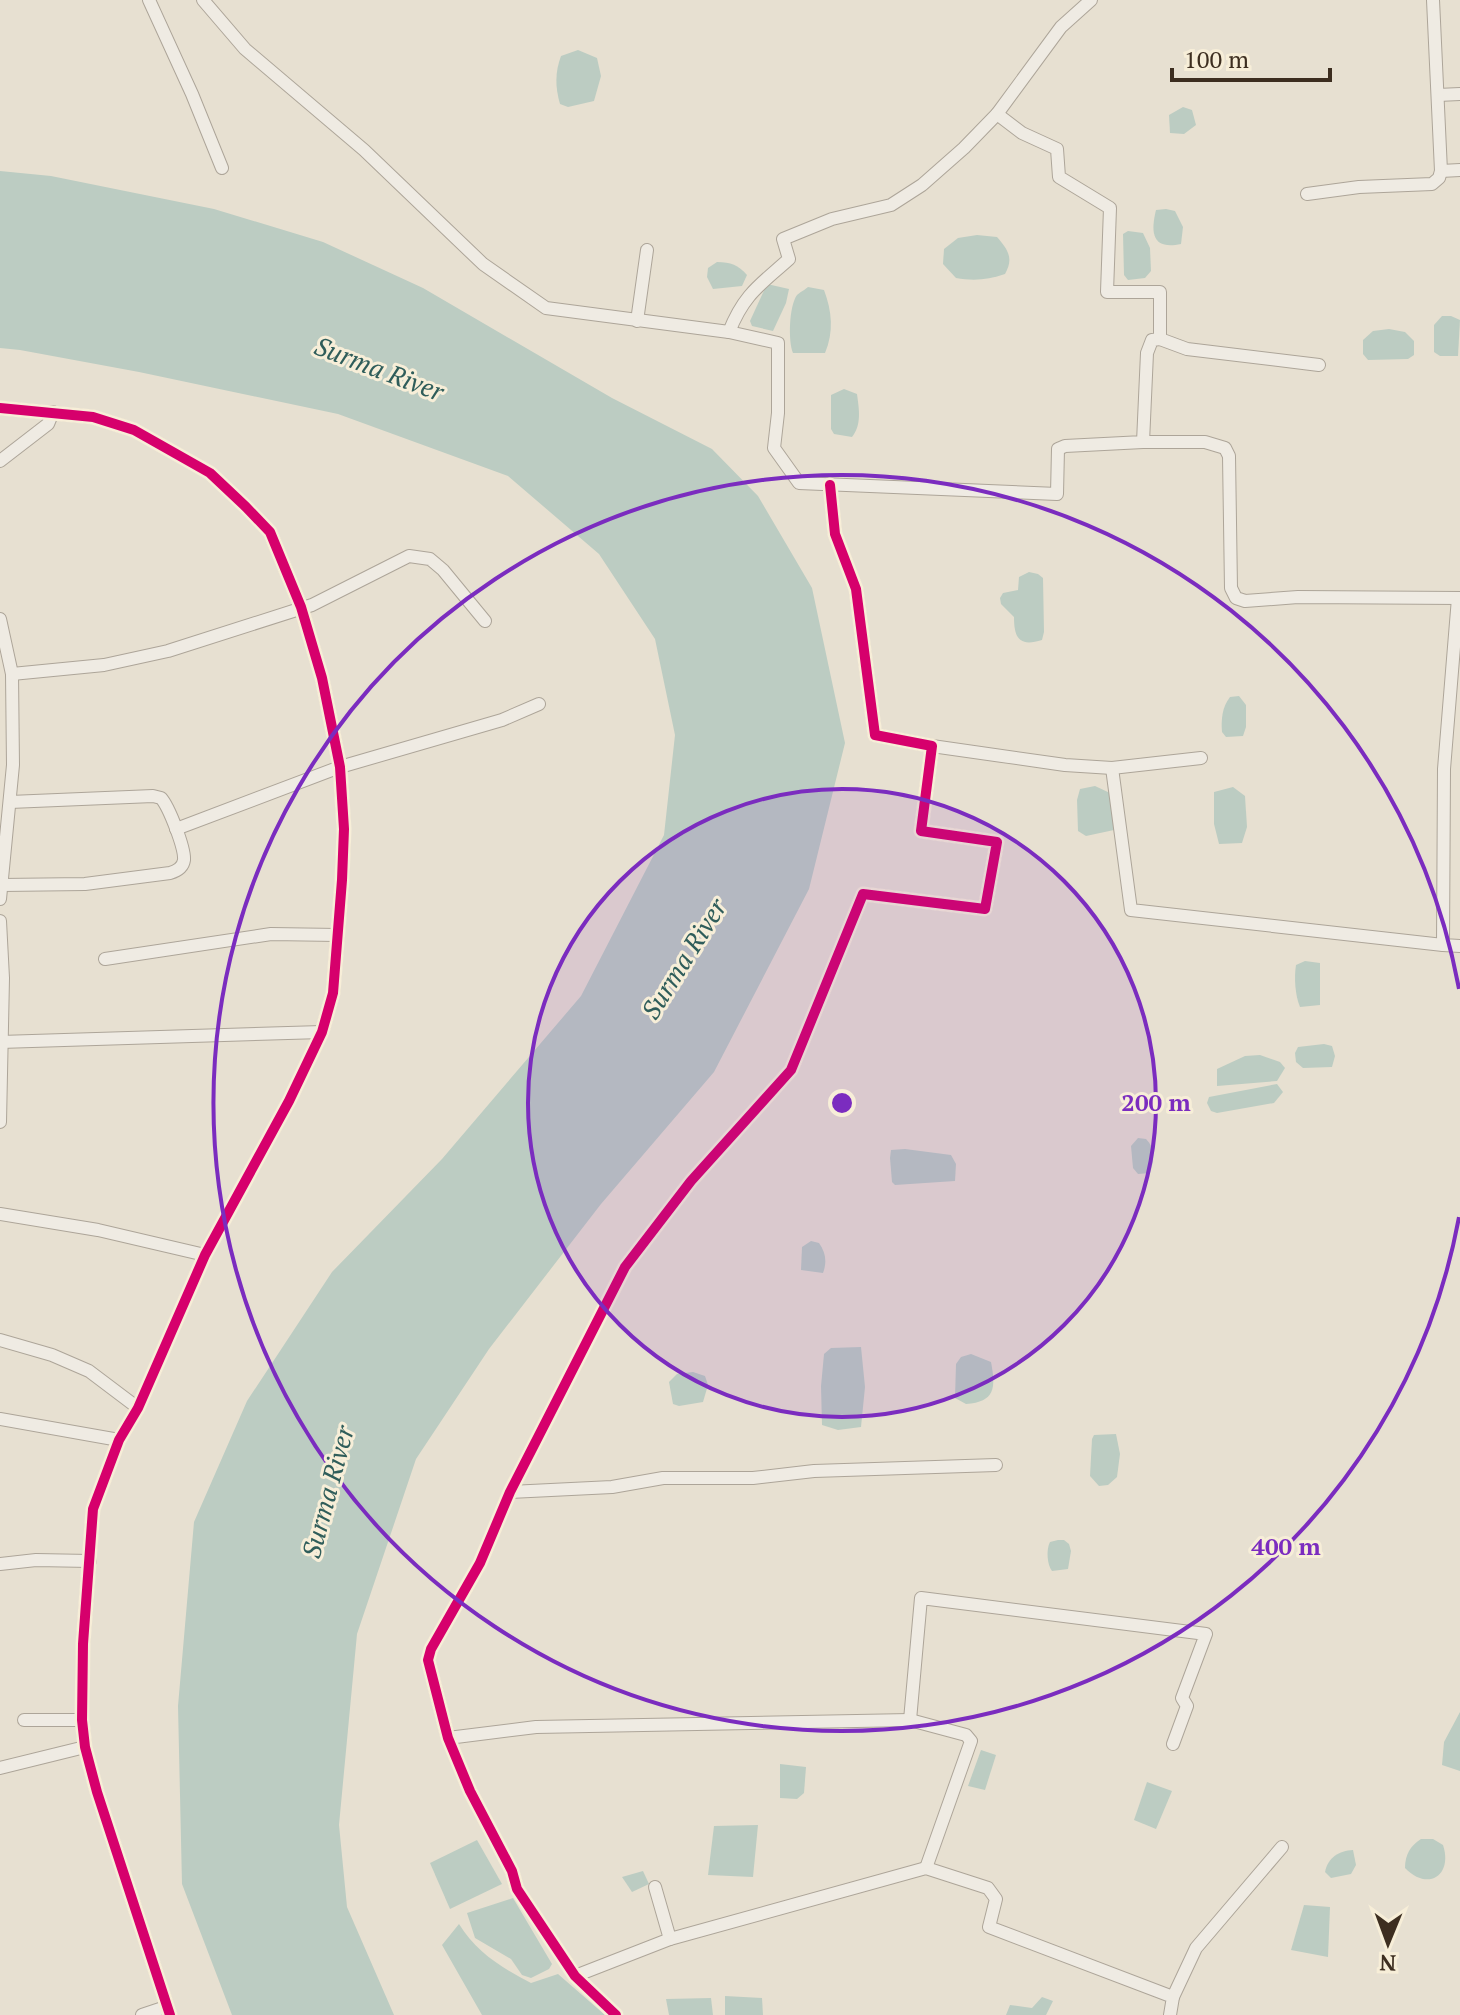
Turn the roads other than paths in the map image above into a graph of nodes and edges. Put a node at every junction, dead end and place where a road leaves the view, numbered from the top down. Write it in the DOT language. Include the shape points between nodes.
graph roads {
  1 [pos="149,0"];
  2 [pos="203,0"];
  3 [pos="1091,0"];
  4 [pos="1433,0"];
  5 [pos="1460,94"];
  6 [pos="1438,95"];
  7 [pos="997,114"];
  8 [pos="222,168"];
  9 [pos="1460,170"];
  10 [pos="1441,171"];
  11 [pos="1307,194"];
  12 [pos="647,250"];
  13 [pos="637,321"];
  14 [pos="729,332"];
  15 [pos="1160,339"];
  16 [pos="1319,365"];
  17 [pos="0,408"];
  18 [pos="53,412"];
  19 [pos="1143,442"];
  20 [pos="0,461"];
  21 [pos="830,485"];
  22 [pos="1459,598"];
  23 [pos="301,607"];
  24 [pos="0,619"];
  25 [pos="485,621"];
  26 [pos="12,674"];
  27 [pos="539,704"];
  28 [pos="932,746"];
  29 [pos="1201,758"];
  30 [pos="6,766"];
  31 [pos="340,767"];
  32 [pos="1112,768"];
  33 [pos="10,802"];
  34 [pos="176,829"];
  35 [pos="1,892"];
  36 [pos="0,921"];
  37 [pos="338,935"];
  38 [pos="1443,945"];
  39 [pos="1460,946"];
  40 [pos="105,959"];
  41 [pos="322,1032"];
  42 [pos="1,1042"];
  43 [pos="0,1122"];
  44 [pos="0,1214"];
  45 [pos="205,1255"];
  46 [pos="0,1340"];
  47 [pos="138,1408"];
  48 [pos="0,1419"];
  49 [pos="119,1440"];
  50 [pos="996,1465"];
  51 [pos="510,1492"];
  52 [pos="90,1561"];
  53 [pos="0,1564"];
  54 [pos="24,1720"];
  55 [pos="82,1720"];
  56 [pos="910,1720"];
  57 [pos="448,1738"];
  58 [pos="1173,1744"];
  59 [pos="85,1747"];
  60 [pos="0,1768"];
  61 [pos="1282,1847"];
  62 [pos="926,1868"];
  63 [pos="655,1887"];
  64 [pos="670,1939"];
  65 [pos="575,1976"];
  66 [pos="1173,1997"];
  67 [pos="168,2011"];
  68 [pos="142,2015"];
  69 [pos="616,2015"];
  70 [pos="1170,2015"];
  1 -- 8 [label="street"];
  2 -- 13 [label="street" via="245,49 364,150 483,264 546,308"];
  3 -- 7 [label="street" via="1061,27"];
  4 -- 6 [label="street"];
  5 -- 6 [label="street"];
  6 -- 10 [label="street"];
  7 -- 14 [label="street" via="933,176 891,205 832,219 783,239 789,259 760,281"];
  7 -- 15 [label="street" via="1057,149 1059,177 1110,208 1107,292 1160,292"];
  9 -- 10 [label="street"];
  10 -- 11 [label="street" via="1432,184"];
  12 -- 13 [label="street"];
  13 -- 14 [label="street"];
  14 -- 21 [label="street" via="778,343 774,448 799,483"];
  15 -- 16 [label="street" via="1187,349"];
  15 -- 19 [label="street" via="1152,340 1147,353"];
  17 -- 18 [label="street"];
  18 -- 20 [label="street" via="48,424"];
  18 -- 23 [label="street" via="134,430 210,473 270,532"];
  19 -- 21 [label="street" via="1058,449 1057,494"];
  19 -- 22 [label="street" via="1205,442 1225,448 1231,588 1236,598"];
  21 -- 28 [label="street" via="835,534 856,589 875,735"];
  22 -- 38 [label="street" via="1444,769"];
  23 -- 25 [label="street" via="409,556 430,559 443,570"];
  23 -- 26 [label="street" via="168,651 104,665"];
  23 -- 31 [label="street"];
  24 -- 26 [label="street"];
  26 -- 30 [label="street"];
  27 -- 31 [label="street" via="502,720"];
  28 -- 32 [label="street"];
  28 -- 51 [label="street" via="921,831 997,842 985,909 863,894 791,1070 691,1181 625,1267"];
  29 -- 32 [label="street"];
  30 -- 33 [label="street"];
  31 -- 34 [label="street"];
  31 -- 37 [label="street" via="344,829"];
  32 -- 38 [label="street" via="1131,910"];
  33 -- 34 [label="street" via="153,796 164,801"];
  33 -- 35 [label="street"];
  34 -- 35 [label="street" via="183,863 176,871"];
  36 -- 42 [label="street"];
  37 -- 40 [label="street" via="271,934"];
  37 -- 41 [label="street" via="333,993"];
  38 -- 39 [label="street"];
  41 -- 42 [label="street"];
  41 -- 45 [label="street"];
  42 -- 43 [label="street"];
  44 -- 45 [label="street"];
  45 -- 47 [label="street"];
  46 -- 47 [label="street" via="89,1371"];
  47 -- 49 [label="street"];
  48 -- 49 [label="street"];
  49 -- 52 [label="street" via="93,1509"];
  50 -- 51 [label="street" via="663,1478 612,1487"];
  51 -- 57 [label="street" via="480,1563 428,1660"];
  52 -- 53 [label="street"];
  52 -- 55 [label="street"];
  54 -- 55 [label="street"];
  55 -- 59 [label="street"];
  56 -- 57 [label="street" via="536,1727"];
  56 -- 58 [label="street" via="921,1598 1206,1634 1182,1698 1187,1706"];
  56 -- 62 [label="street" via="966,1735 971,1741"];
  57 -- 65 [label="street" via="517,1889"];
  59 -- 60 [label="street"];
  59 -- 67 [label="street"];
  61 -- 66 [label="street" via="1196,1948"];
  62 -- 64 [label="street"];
  62 -- 66 [label="street" via="988,1888 996,1899 989,1927"];
  63 -- 64 [label="street"];
  64 -- 65 [label="street"];
  65 -- 69 [label="street"];
  66 -- 70 [label="street"];
  67 -- 68 [label="street"];
}
